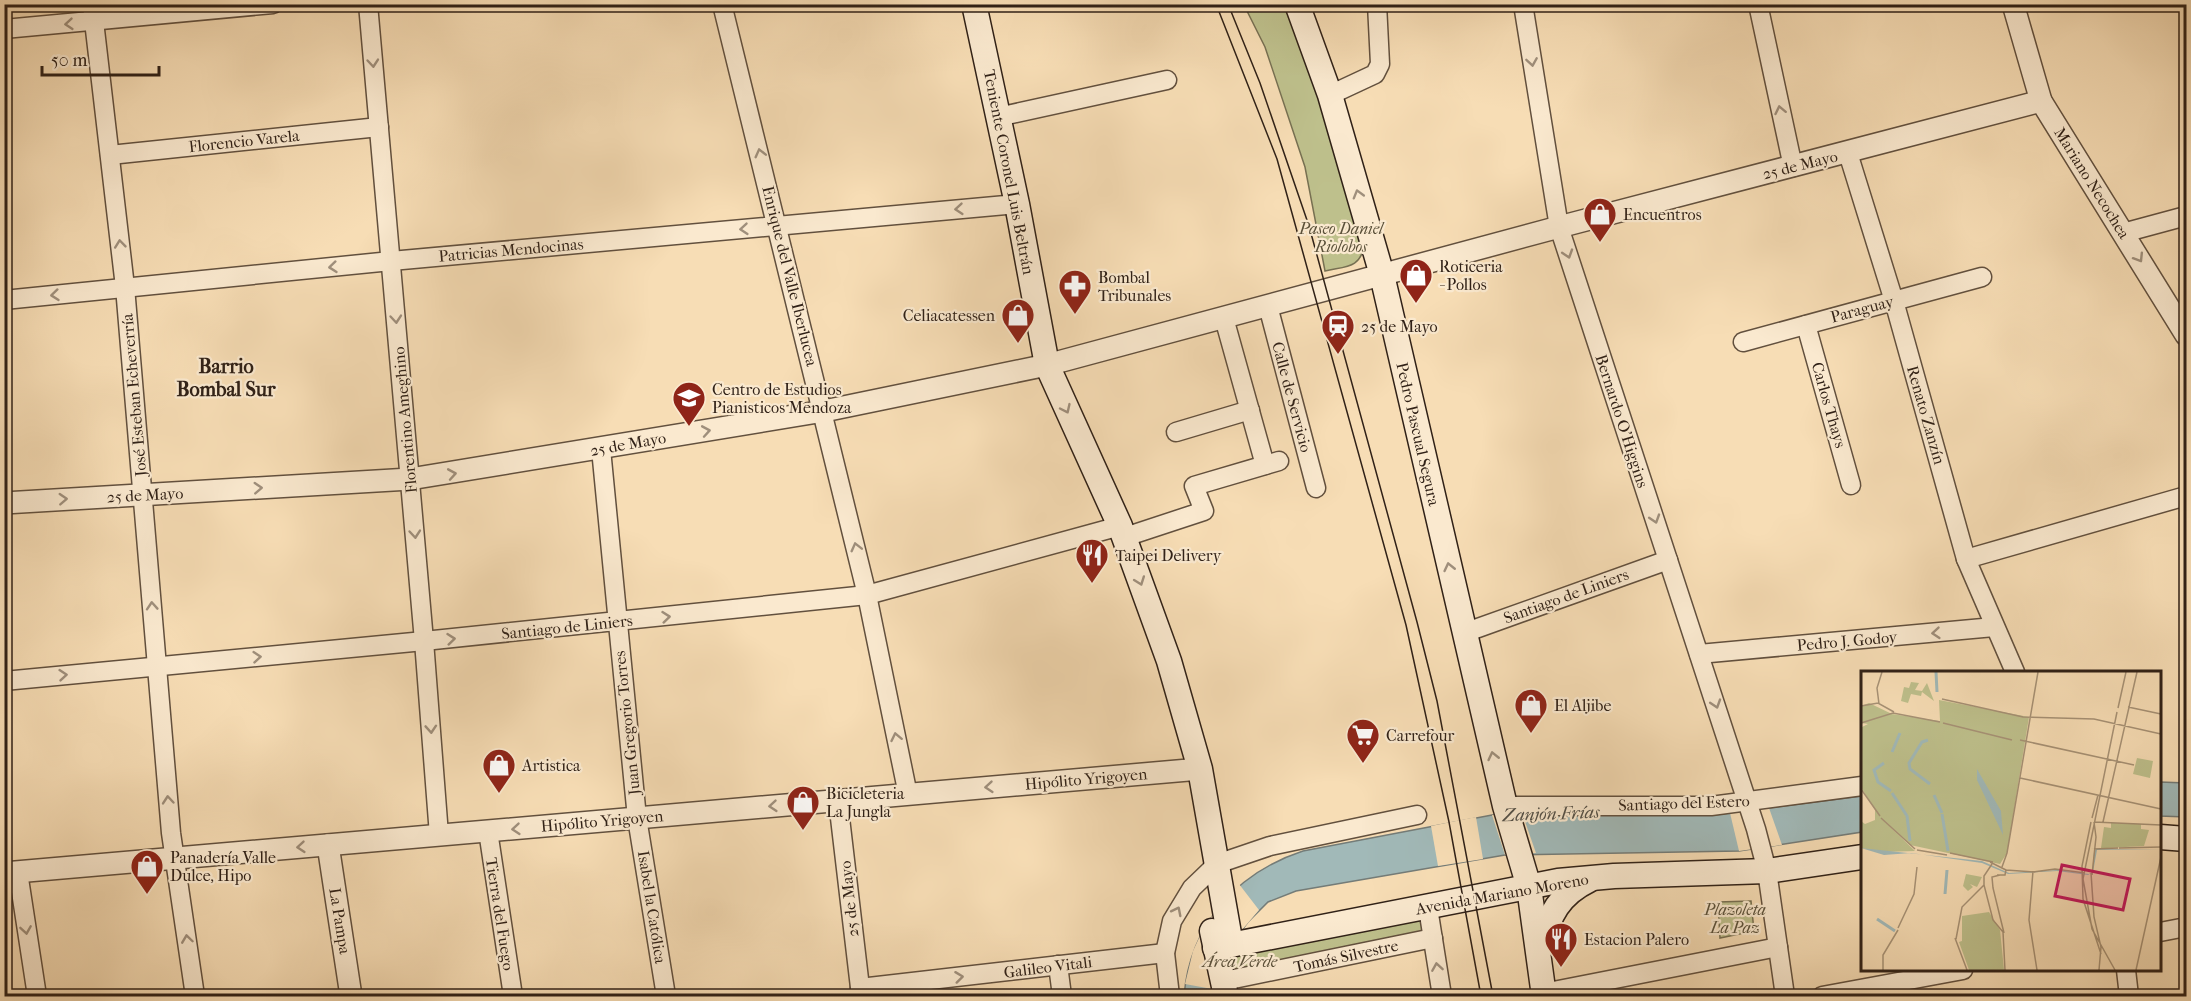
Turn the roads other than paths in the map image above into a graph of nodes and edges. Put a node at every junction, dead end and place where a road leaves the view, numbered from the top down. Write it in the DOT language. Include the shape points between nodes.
graph roads {
  1 [pos="273,4"];
  2 [pos="368,4"];
  3 [pos="722,4"];
  4 [pos="974,4"];
  5 [pos="1297,4"];
  6 [pos="1377,4"];
  7 [pos="1523,4"];
  8 [pos="1758,4"];
  9 [pos="2001,4"];
  10 [pos="93,13"];
  11 [pos="2015,13"];
  12 [pos="4,29"];
  13 [pos="1167,80"];
  14 [pos="1330,95"];
  15 [pos="2041,101"];
  16 [pos="998,117"];
  17 [pos="379,127"];
  18 [pos="1848,153"];
  19 [pos="110,155"];
  20 [pos="1793,167"];
  21 [pos="1017,204"];
  22 [pos="2187,216"];
  23 [pos="778,226"];
  24 [pos="1559,227"];
  25 [pos="2123,233"];
  26 [pos="391,261"];
  27 [pos="1382,275"];
  28 [pos="1982,277"];
  29 [pos="125,287"];
  30 [pos="4,300"];
  31 [pos="1894,301"];
  32 [pos="1268,306"];
  33 [pos="1224,318"];
  34 [pos="1806,325"];
  35 [pos="2187,335"];
  36 [pos="1743,342"];
  37 [pos="1047,365"];
  38 [pos="1250,410"];
  39 [pos="824,411"];
  40 [pos="1176,432"];
  41 [pos="601,449"];
  42 [pos="410,479"];
  43 [pos="1851,485"];
  44 [pos="1316,488"];
  45 [pos="144,495"];
  46 [pos="2187,496"];
  47 [pos="4,502"];
  48 [pos="1123,532"];
  49 [pos="1966,559"];
  50 [pos="1668,560"];
  51 [pos="867,595"];
  52 [pos="618,622"];
  53 [pos="1994,627"];
  54 [pos="1464,633"];
  55 [pos="424,641"];
  56 [pos="1699,654"];
  57 [pos="157,667"];
  58 [pos="2014,671"];
  59 [pos="4,681"];
  60 [pos="1192,770"];
  61 [pos="1861,786"];
  62 [pos="908,795"];
  63 [pos="838,801"];
  64 [pos="1749,806"];
  65 [pos="1417,815"];
  66 [pos="637,818"];
  67 [pos="1511,827"];
  68 [pos="488,831"];
  69 [pos="439,835"];
  70 [pos="2161,837"];
  71 [pos="2187,839"];
  72 [pos="328,845"];
  73 [pos="1861,857"];
  74 [pos="175,858"];
  75 [pos="1210,870"];
  76 [pos="1767,871"];
  77 [pos="11,872"];
  78 [pos="1595,877"];
  79 [pos="1529,886"];
  80 [pos="1428,908"];
  81 [pos="2187,927"];
  82 [pos="2161,932"];
  83 [pos="1433,938"];
  84 [pos="1223,946"];
  85 [pos="1778,947"];
  86 [pos="1166,953"];
  87 [pos="1539,960"];
  88 [pos="1058,965"];
  89 [pos="1953,971"];
  90 [pos="2126,971"];
  91 [pos="1225,989"];
  92 [pos="860,992"];
  93 [pos="1543,995"];
  94 [pos="37,996"];
  95 [pos="195,996"];
  96 [pos="351,996"];
  97 [pos="513,996"];
  98 [pos="666,996"];
  99 [pos="1062,996"];
  100 [pos="1170,996"];
  101 [pos="1442,996"];
  102 [pos="1785,996"];
  103 [pos="1822,996"];
  104 [pos="2129,996"];
  1 -- 10 [label="street"];
  2 -- 17 [label="street, Florentino Ameghino, one-way"];
  23 -- 3 [label="street, Enrique del Valle Iberlucea, one-way"];
  4 -- 16 [label="main road, Teniente Coronel Luis Beltrán"];
  5 -- 14 [label="main road, Pedro Pascual Segura"];
  6 -- 14 [label="street" via="1380,64 1375,74"];
  7 -- 24 [label="street, Bernardo O'Higgins, one-way"];
  20 -- 8 [label="street, one-way"];
  9 -- 11 [label="street, Mariano Necochea"];
  10 -- 12 [label="street, one-way"];
  10 -- 19 [label="street, José Esteban Echeverría"];
  11 -- 15 [label="street, Mariano Necochea"];
  13 -- 16 [label="street"];
  27 -- 14 [label="main road, Pedro Pascual Segura, one-way"];
  15 -- 18 [label="street, 25 de Mayo"];
  15 -- 25 [label="street, Mariano Necochea"];
  16 -- 21 [label="main road, Teniente Coronel Luis Beltrán"];
  17 -- 19 [label="street, Florencio Varela"];
  17 -- 26 [label="street, Florentino Ameghino"];
  18 -- 20 [label="street, 25 de Mayo"];
  18 -- 31 [label="street, Renato Zanzín"];
  29 -- 19 [label="street, José Esteban Echeverría, one-way"];
  20 -- 24 [label="street, 25 de Mayo"];
  21 -- 23 [label="street, Patricias Mendocinas, one-way"];
  21 -- 37 [label="main road, Teniente Coronel Luis Beltrán"];
  22 -- 25 [label="street"];
  23 -- 26 [label="street, Patricias Mendocinas, one-way"];
  23 -- 39 [label="street, Enrique del Valle Iberlucea"];
  24 -- 27 [label="street, 25 de Mayo"];
  24 -- 50 [label="street, Bernardo O'Higgins, one-way"];
  25 -- 35 [label="street, Mariano Necochea, one-way"];
  26 -- 29 [label="street, Patricias Mendocinas, one-way"];
  26 -- 42 [label="street, Florentino Ameghino, one-way"];
  27 -- 32 [label="street, 25 de Mayo"];
  54 -- 27 [label="main road, Pedro Pascual Segura, one-way"];
  28 -- 31 [label="street, Paraguay"];
  29 -- 30 [label="street, Patricias Mendocinas, one-way"];
  29 -- 45 [label="street, José Esteban Echeverría"];
  31 -- 34 [label="street, Paraguay"];
  31 -- 49 [label="street, Renato Zanzín"];
  32 -- 33 [label="street, 25 de Mayo"];
  32 -- 44 [label="street, Calle de Servicio"];
  33 -- 37 [label="street, 25 de Mayo"];
  33 -- 38 [label="street"];
  34 -- 36 [label="street, Paraguay"];
  34 -- 43 [label="street, Carlos Thays"];
  37 -- 39 [label="street, 25 de Mayo"];
  37 -- 48 [label="main road, Teniente Coronel Luis Beltrán, one-way"];
  38 -- 40 [label="street"];
  38 -- 48 [label="street, Santiago de Liniers" via="1272,463 1194,486 1204,511"];
  41 -- 39 [label="street, 25 de Mayo, one-way"];
  51 -- 39 [label="street, Enrique del Valle Iberlucea, one-way"];
  42 -- 41 [label="street, 25 de Mayo, one-way"];
  41 -- 52 [label="street, Juan Gregorio Torres"];
  45 -- 42 [label="street, 25 de Mayo, one-way"];
  42 -- 55 [label="street, Florentino Ameghino, one-way"];
  47 -- 45 [label="street, 25 de Mayo, one-way"];
  57 -- 45 [label="street, José Esteban Echeverría, one-way"];
  46 -- 49 [label="street"];
  48 -- 51 [label="street, Santiago de Liniers"];
  48 -- 60 [label="main road, Teniente Coronel Luis Beltrán, one-way" via="1169,661"];
  49 -- 53 [label="street, Renato Zanzín"];
  50 -- 54 [label="street, Santiago de Liniers"];
  50 -- 56 [label="street, Bernardo O'Higgins"];
  52 -- 51 [label="street, Santiago de Liniers, one-way"];
  62 -- 51 [label="street, Enrique del Valle Iberlucea, one-way"];
  55 -- 52 [label="street, Santiago de Liniers, one-way"];
  52 -- 66 [label="street, Juan Gregorio Torres"];
  53 -- 56 [label="street, Pedro J. Godoy, one-way"];
  53 -- 58 [label="street, Renato Zanzín"];
  67 -- 54 [label="main road, Pedro Pascual Segura, one-way"];
  57 -- 55 [label="street, Santiago de Liniers, one-way"];
  55 -- 69 [label="street, Florentino Ameghino, one-way"];
  56 -- 64 [label="street, Bernardo O'Higgins, one-way"];
  59 -- 57 [label="street, Santiago de Liniers, one-way"];
  74 -- 57 [label="street, José Esteban Echeverría, one-way"];
  60 -- 62 [label="street, Hipólito Yrigoyen, one-way"];
  60 -- 75 [label="main road, Teniente Coronel Luis Beltrán"];
  61 -- 64 [label="street, Santiago del Estero"];
  62 -- 63 [label="street, Hipólito Yrigoyen"];
  63 -- 66 [label="street, Hipólito Yrigoyen, one-way"];
  63 -- 92 [label="street, 25 de Mayo"];
  64 -- 67 [label="street, Santiago del Estero" via="1711,806"];
  64 -- 76 [label="street, Bernardo O'Higgins"];
  65 -- 75 [label="street" via="1270,846"];
  66 -- 68 [label="street, Hipólito Yrigoyen, one-way"];
  66 -- 98 [label="street, Isabel la Católica"];
  67 -- 79 [label="main road, Pedro Pascual Segura"];
  68 -- 69 [label="street, Hipólito Yrigoyen"];
  68 -- 97 [label="street, Tierra del Fuego"];
  69 -- 72 [label="street, Hipólito Yrigoyen"];
  70 -- 71 [label="main road"];
  72 -- 74 [label="street, Hipólito Yrigoyen, one-way"];
  72 -- 96 [label="street, La Pampa"];
  73 -- 76 [label="main road, Avenida Mariano Moreno"];
  74 -- 77 [label="street, Hipólito Yrigoyen"];
  95 -- 74 [label="street, José Esteban Echeverría, one-way"];
  75 -- 84 [label="main road"];
  75 -- 84 [label="main road, Teniente Coronel Luis Beltrán" via="1227,920"];
  86 -- 75 [label="street, one-way" via="1176,911"];
  76 -- 78 [label="main road, Avenida Mariano Moreno"];
  76 -- 85 [label="street, Bernardo O'Higgins"];
  77 -- 94 [label="street, one-way"];
  78 -- 79 [label="main road, Avenida Mariano Moreno"];
  78 -- 87 [label="main road" via="1570,890 1555,906"];
  79 -- 80 [label="main road, Avenida Mariano Moreno"];
  79 -- 87 [label="main road, Pedro Pascual Segura"];
  80 -- 83 [label="street"];
  80 -- 84 [label="main road, Avenida Mariano Moreno"];
  81 -- 82 [label="street"];
  83 -- 91 [label="street, Tomás Silvestre"];
  101 -- 83 [label="street, one-way"];
  84 -- 91 [label="main road"];
  85 -- 93 [label="street"];
  85 -- 102 [label="street, Bernardo O'Higgins"];
  86 -- 88 [label="street, Galileo Vitali"];
  86 -- 100 [label="street"];
  87 -- 93 [label="main road, Pedro Pascual Segura"];
  92 -- 88 [label="street, Galileo Vitali, one-way"];
  88 -- 99 [label="street"];
  89 -- 103 [label="street"];
  90 -- 104 [label="street"];
}
